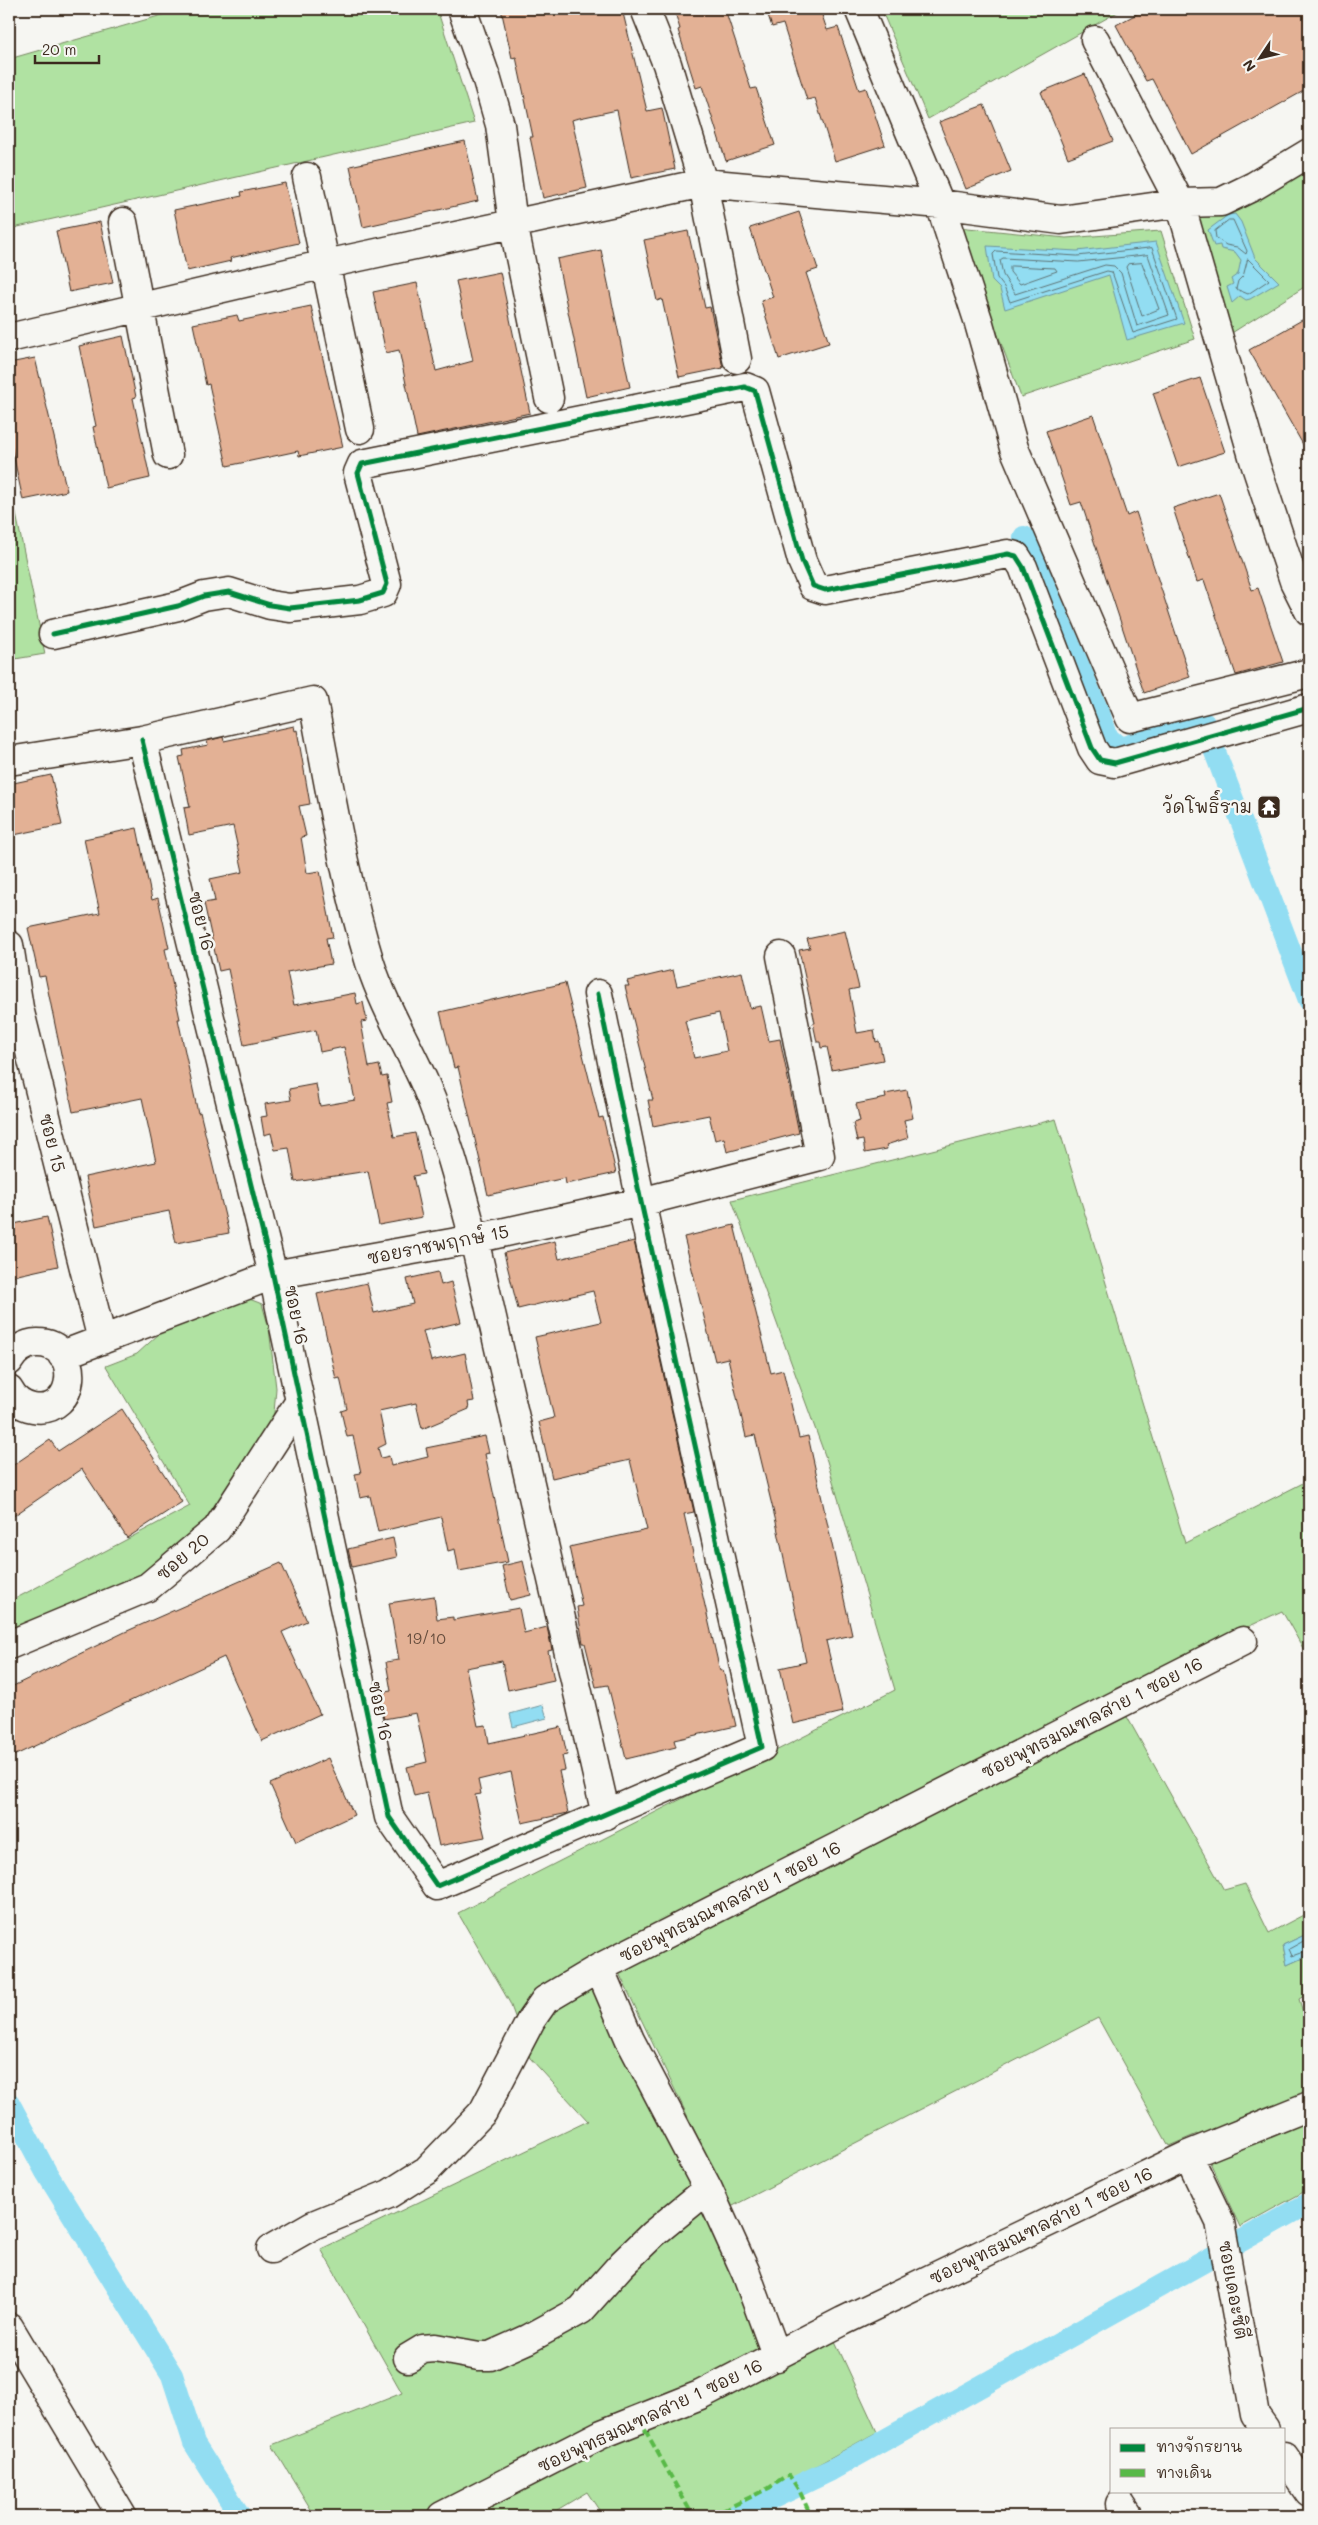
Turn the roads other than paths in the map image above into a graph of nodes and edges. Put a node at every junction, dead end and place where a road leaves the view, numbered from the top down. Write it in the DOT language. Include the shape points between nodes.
graph roads {
  1 [pos="462,9"];
  2 [pos="646,9"];
  3 [pos="859,9"];
  4 [pos="1095,40"];
  5 [pos="1309,153"];
  6 [pos="307,177"];
  7 [pos="703,183"];
  8 [pos="1180,203"];
  9 [pos="940,204"];
  10 [pos="123,222"];
  11 [pos="513,223"];
  12 [pos="326,264"];
  13 [pos="138,308"];
  14 [pos="9,338"];
  15 [pos="737,359"];
  16 [pos="549,398"];
  17 [pos="360,429"];
  18 [pos="168,456"];
  19 [pos="1309,611"];
  20 [pos="52,634"];
  21 [pos="1309,673"];
  22 [pos="1309,708"];
  23 [pos="142,740"];
  24 [pos="9,761"];
  25 [pos="9,945"];
  26 [pos="781,956"];
  27 [pos="598,994"];
  28 [pos="14,1009"];
  29 [pos="641,1202"];
  30 [pos="474,1239"];
  31 [pos="273,1275"];
  32 [pos="102,1340"];
  33 [pos="12,1349"];
  34 [pos="62,1354"];
  35 [pos="10,1394"];
  36 [pos="300,1401"];
  37 [pos="1244,1641"];
  38 [pos="9,1645"];
  39 [pos="606,1815"];
  40 [pos="599,1968"];
  41 [pos="1309,2106"];
  42 [pos="1188,2155"];
  43 [pos="708,2189"];
  44 [pos="271,2249"];
  45 [pos="9,2327"];
  46 [pos="777,2357"];
  47 [pos="408,2358"];
  48 [pos="1264,2428"];
  49 [pos="1286,2459"];
  50 [pos="1309,2492"];
  51 [pos="122,2516"];
  52 [pos="442,2516"];
  1 -- 11 [label="street" via="500,124"];
  2 -- 7 [label="street" via="667,64"];
  3 -- 9 [label="street"];
  4 -- 8 [label="street"];
  5 -- 8 [label="street" via="1221,202"];
  6 -- 12 [label="street"];
  7 -- 9 [label="street"];
  7 -- 11 [label="street"];
  7 -- 15 [label="street"];
  8 -- 9 [label="street" via="1061,220"];
  8 -- 19 [label="street" via="1254,460 1294,581"];
  9 -- 21 [label="street" via="978,320 1014,448 1130,718"];
  10 -- 13 [label="street"];
  11 -- 12 [label="street"];
  11 -- 16 [label="street"];
  12 -- 13 [label="street"];
  12 -- 17 [label="street"];
  13 -- 14 [label="street"];
  13 -- 18 [label="street"];
  20 -- 22 [label="street" via="229,592 290,608 360,600 383,593 387,584 358,473 362,464 745,387 755,391 802,561 813,586 825,590 1008,554 1016,556 1092,748 1100,760 1115,763"];
  23 -- 24 [label="street"];
  23 -- 30 [label="street" via="313,701 353,901 371,965 451,1151"];
  23 -- 31 [label="street, ซอย 16"];
  25 -- 28 [label="street, ซอย 15"];
  26 -- 29 [label="street, ซอยราชพฤกษ์ 15" via="820,1156"];
  27 -- 29 [label="street"];
  28 -- 32 [label="street, ซอย 15"];
  29 -- 30 [label="street, ซอยราชพฤกษ์ 15"];
  29 -- 39 [label="street" via="762,1747"];
  30 -- 31 [label="street, ซอยราชพฤกษ์ 15"];
  30 -- 39 [label="street"];
  31 -- 32 [label="street, ซอยราชพฤกษ์ 15"];
  31 -- 36 [label="street, ซอย 16"];
  32 -- 34 [label="street, ซอยราชพฤกษ์ 15"];
  33 -- 34 [label="street" via="36,1343 55,1348"];
  34 -- 35 [label="street" via="70,1374 65,1394 58,1402 38,1409 18,1402"];
  36 -- 38 [label="street, ซอย 20" via="217,1528 148,1587"];
  36 -- 39 [label="street, ซอย 16" via="389,1817 437,1886"];
  37 -- 40 [label="street, ซอยพุทธมณฑลสาย 1 ซอย 16"];
  40 -- 43 [label="street, ซอยพุทธมณฑลสาย 1 ซอย 16" via="630,2040"];
  40 -- 44 [label="street" via="545,2000 531,2020 483,2112 427,2170 390,2194 312,2226"];
  41 -- 42 [label="street, ซอยพุทธมณฑลสาย 1 ซอย 16"];
  42 -- 46 [label="street, ซอยพุทธมณฑลสาย 1 ซอย 16" via="843,2321"];
  42 -- 48 [label="street, ซอยเดอะซิตี" via="1220,2222 1255,2415"];
  43 -- 46 [label="street, ซอยพุทธมณฑลสาย 1 ซอย 16" via="746,2273"];
  43 -- 47 [label="street" via="653,2234 581,2310 490,2356 435,2348 422,2349"];
  45 -- 51 [label="street"];
  46 -- 52 [label="street, ซอยพุทธมณฑลสาย 1 ซอย 16" via="700,2395 602,2434"];
  49 -- 50 [label="street"];
}
